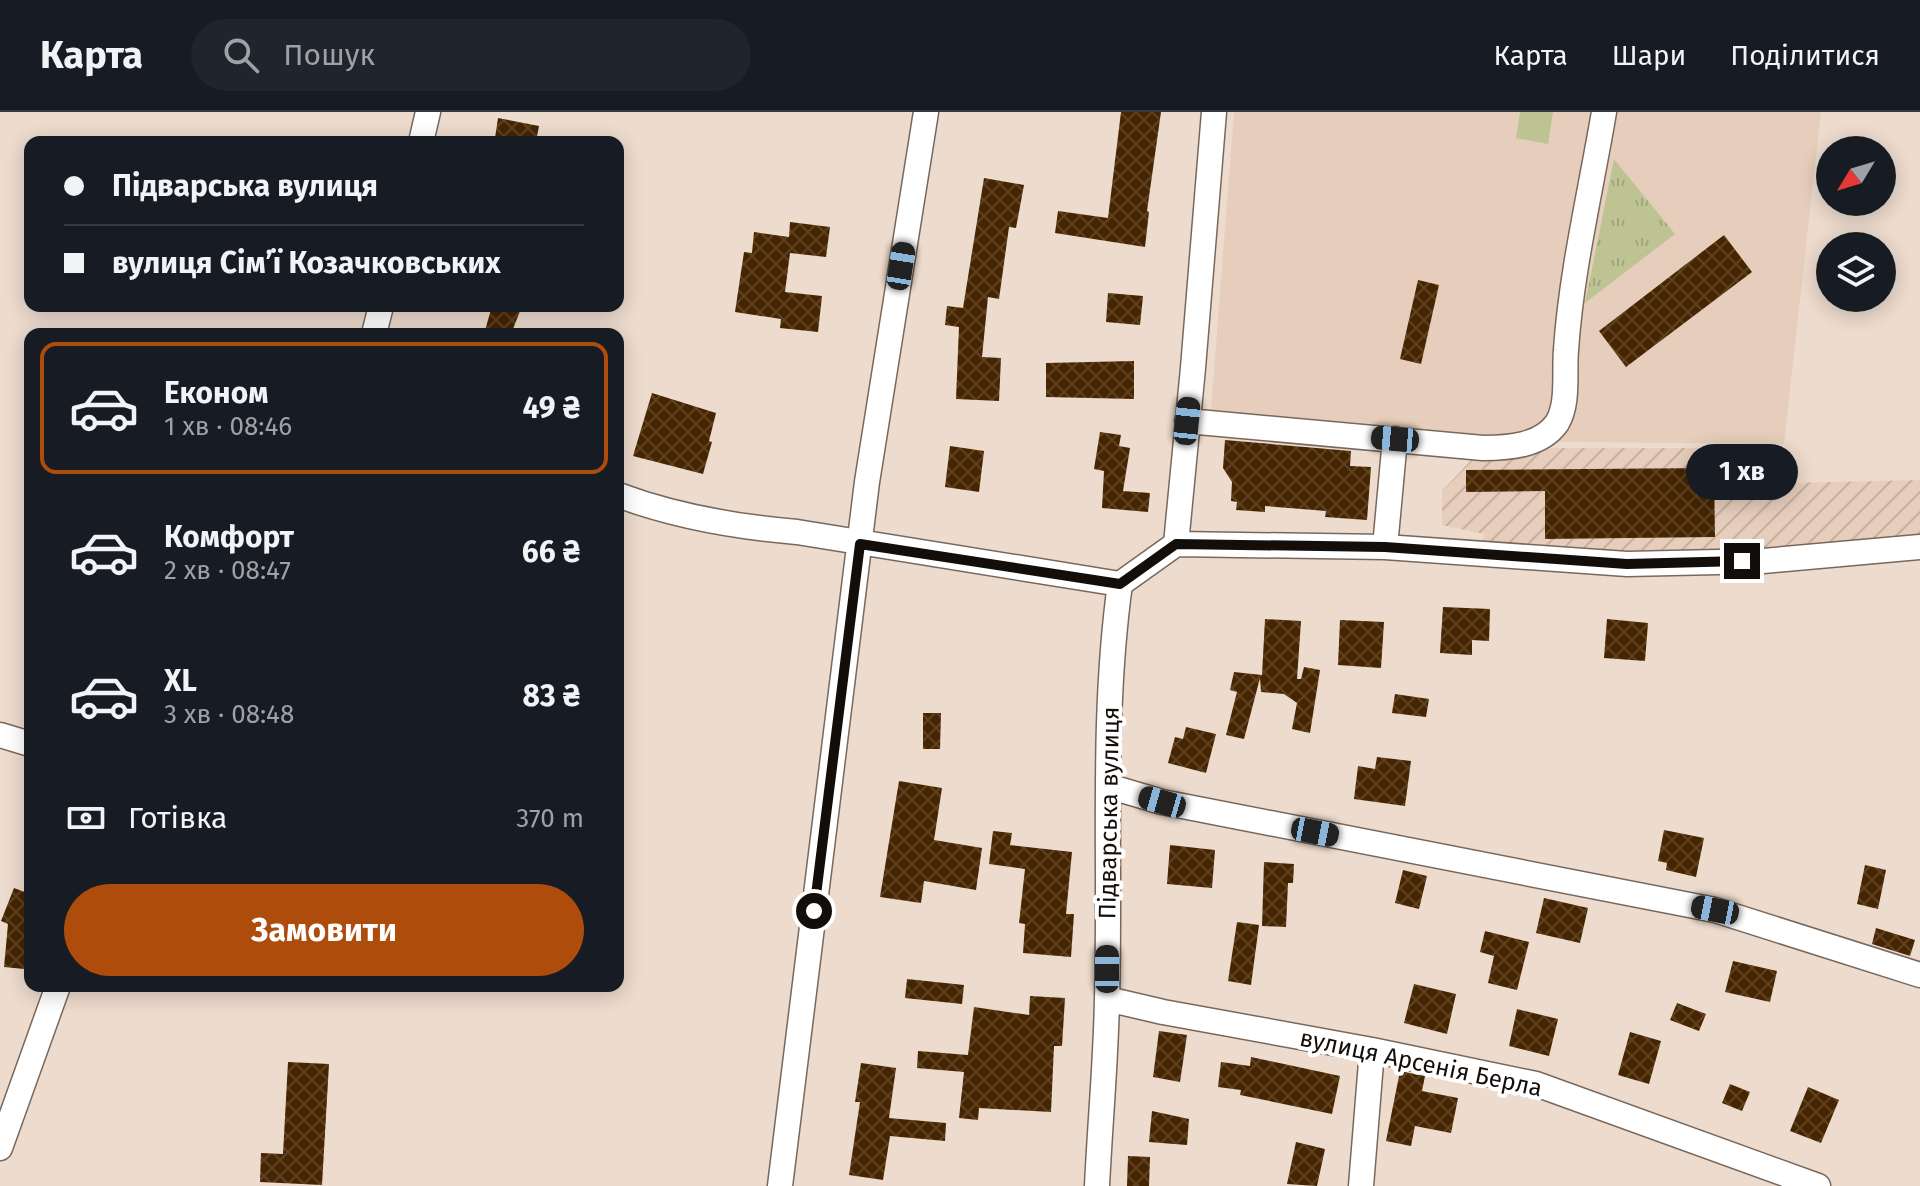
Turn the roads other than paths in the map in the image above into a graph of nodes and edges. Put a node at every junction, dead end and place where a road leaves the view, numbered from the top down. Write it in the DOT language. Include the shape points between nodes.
graph roads {
  1 [pos="428,112"];
  2 [pos="926,112"];
  3 [pos="1214,112"];
  4 [pos="1604,112"];
  5 [pos="422,136"];
  6 [pos="1187,421"];
  7 [pos="1395,439"];
  8 [pos="624,497"];
  9 [pos="860,544"];
  10 [pos="1176,544"];
  11 [pos="1385,547"];
  12 [pos="1920,547"];
  13 [pos="1120,584"];
  14 [pos="0,735"];
  15 [pos="24,742"];
  16 [pos="1108,786"];
  17 [pos="1920,975"];
  18 [pos="56,992"];
  19 [pos="1107,999"];
  20 [pos="1372,1050"];
  21 [pos="0,1148"];
  22 [pos="780,1186"];
  23 [pos="1097,1186"];
  24 [pos="1361,1186"];
  25 [pos="1818,1186"];
  1 -- 5 [label="street"];
  2 -- 9 [label="street"];
  3 -- 6 [label="street"];
  4 -- 7 [label="street" via="1569,319 1564,402 1556,425 1513,448"];
  6 -- 7 [label="street"];
  6 -- 10 [label="street"];
  7 -- 11 [label="street"];
  8 -- 9 [label="street" via="709,519"];
  9 -- 13 [label="street"];
  9 -- 22 [label="street"];
  10 -- 11 [label="street"];
  10 -- 13 [label="street"];
  11 -- 12 [label="street" via="1627,564 1763,561"];
  13 -- 16 [label="street, Підварська вулиця" via="1112,640"];
  14 -- 15 [label="street"];
  16 -- 17 [label="street" via="1162,802 1715,910"];
  16 -- 19 [label="street, Підварська вулиця"];
  18 -- 21 [label="street"];
  19 -- 20 [label="street, вулиця Арсенія Берла"];
  19 -- 23 [label="street, Підварська вулиця"];
  20 -- 24 [label="street"];
  20 -- 25 [label="street, вулиця Арсенія Берла" via="1536,1084"];
}
